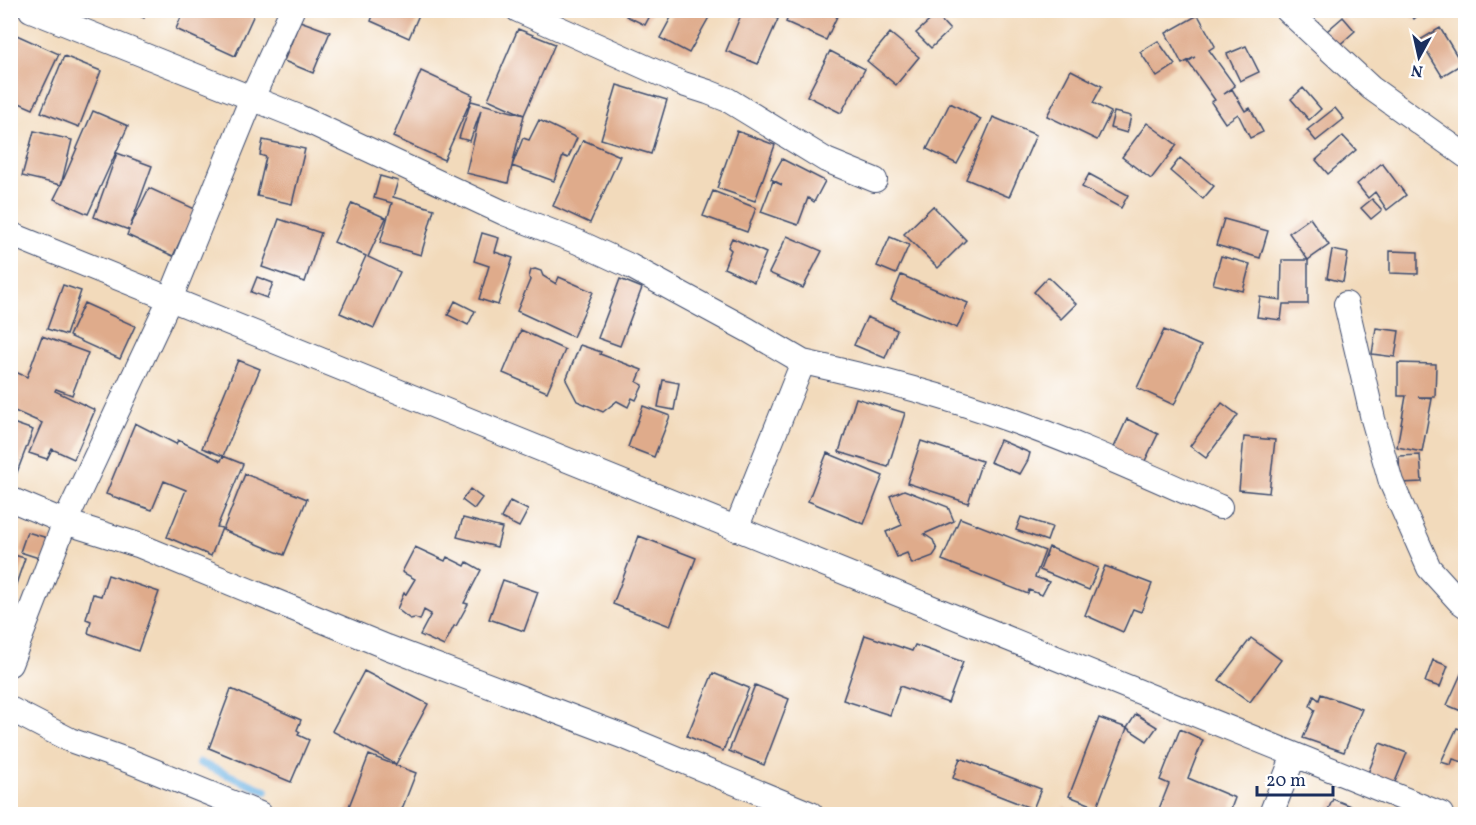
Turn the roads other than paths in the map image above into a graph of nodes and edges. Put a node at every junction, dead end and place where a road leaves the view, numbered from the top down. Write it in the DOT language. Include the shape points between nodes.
graph roads {
  1 [pos="31,10"];
  2 [pos="292,10"];
  3 [pos="518,10"];
  4 [pos="1287,10"];
  5 [pos="252,98"];
  6 [pos="1466,156"];
  7 [pos="875,180"];
  8 [pos="10,234"];
  9 [pos="170,299"];
  10 [pos="1346,304"];
  11 [pos="803,362"];
  12 [pos="10,499"];
  13 [pos="1220,507"];
  14 [pos="65,522"];
  15 [pos="736,529"];
  16 [pos="1466,606"];
  17 [pos="10,664"];
  18 [pos="10,708"];
  19 [pos="1294,755"];
  20 [pos="260,814"];
  21 [pos="811,814"];
  22 [pos="1271,814"];
  23 [pos="1441,814"];
  1 -- 5 [label="street"];
  2 -- 5 [label="street"];
  3 -- 7 [label="street" via="683,84 728,100 826,160"];
  4 -- 6 [label="street" via="1371,88"];
  5 -- 9 [label="street"];
  5 -- 11 [label="street" via="630,266"];
  8 -- 9 [label="street"];
  9 -- 14 [label="street"];
  9 -- 15 [label="street"];
  10 -- 16 [label="street" via="1391,482 1429,568"];
  11 -- 13 [label="street" via="915,389 1006,418"];
  11 -- 15 [label="street"];
  12 -- 14 [label="street"];
  14 -- 17 [label="street"];
  14 -- 21 [label="street" via="138,545"];
  15 -- 19 [label="street"];
  18 -- 20 [label="street" via="70,740"];
  19 -- 22 [label="street"];
  19 -- 23 [label="street"];
}
